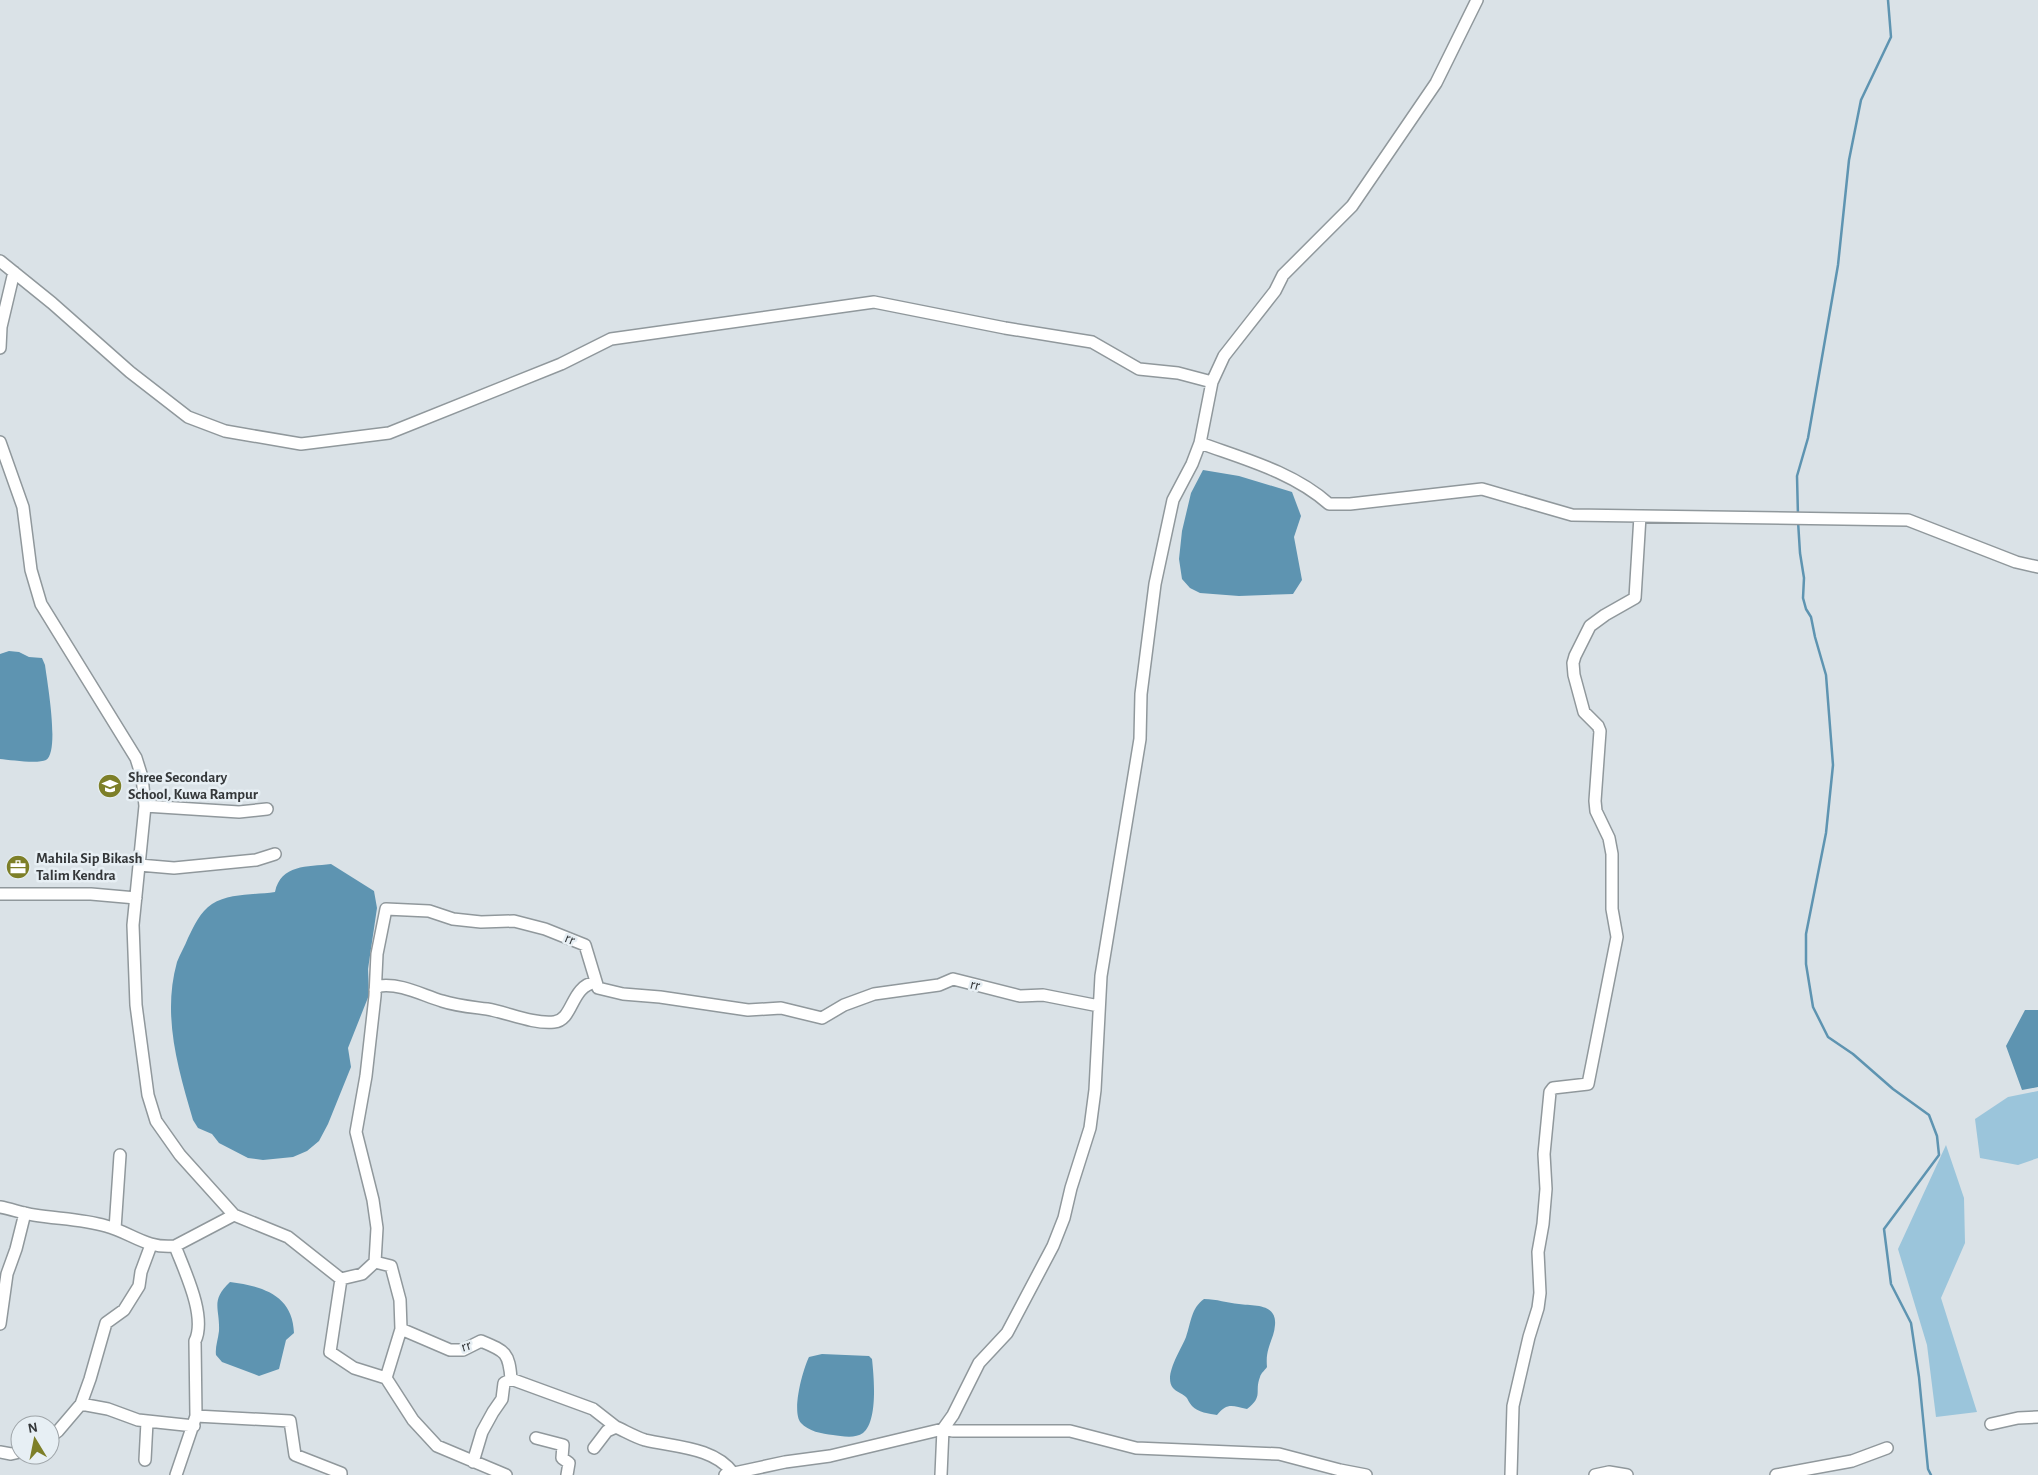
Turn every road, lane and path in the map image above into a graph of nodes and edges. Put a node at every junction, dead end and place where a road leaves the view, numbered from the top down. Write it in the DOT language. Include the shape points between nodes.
graph roads {
  1 [pos="1477,0"];
  2 [pos="0,261"];
  3 [pos="14,272"];
  4 [pos="0,348"];
  5 [pos="1212,382"];
  6 [pos="0,442"];
  7 [pos="1200,443"];
  8 [pos="1640,516"];
  9 [pos="2038,567"];
  10 [pos="145,806"];
  11 [pos="268,809"];
  12 [pos="275,854"];
  13 [pos="139,865"];
  14 [pos="0,894"];
  15 [pos="136,898"];
  16 [pos="596,982"];
  17 [pos="375,990"];
  18 [pos="1099,1006"];
  19 [pos="120,1155"];
  20 [pos="0,1207"];
  21 [pos="25,1213"];
  22 [pos="234,1215"];
  23 [pos="115,1229"];
  24 [pos="151,1245"];
  25 [pos="175,1246"];
  26 [pos="374,1262"];
  27 [pos="341,1279"];
  28 [pos="0,1324"];
  29 [pos="401,1329"];
  30 [pos="386,1378"];
  31 [pos="512,1379"];
  32 [pos="81,1404"];
  33 [pos="2038,1417"];
  34 [pos="195,1421"];
  35 [pos="147,1422"];
  36 [pos="1991,1424"];
  37 [pos="616,1427"];
  38 [pos="60,1429"];
  39 [pos="943,1429"];
  40 [pos="536,1438"];
  41 [pos="594,1448"];
  42 [pos="1887,1448"];
  43 [pos="145,1460"];
  44 [pos="473,1462"];
  45 [pos="729,1474"];
  46 [pos="176,1475"];
  47 [pos="342,1475"];
  48 [pos="506,1475"];
  49 [pos="567,1475"];
  50 [pos="941,1475"];
  51 [pos="1366,1475"];
  52 [pos="1511,1475"];
  53 [pos="1595,1475"];
  54 [pos="1627,1475"];
  55 [pos="1776,1475"];
  1 -- 5 [label="street" via="1436,83 1352,206 1283,275 1275,292 1224,356"];
  2 -- 3 [label="street"];
  3 -- 4 [label="street" via="1,327"];
  3 -- 5 [label="street" via="130,372 188,417 225,432 301,444 389,432 561,364 611,339 874,302 1092,342 1139,369 1178,373"];
  5 -- 7 [label="street"];
  6 -- 10 [label="street" via="23,507 31,570 41,604 136,758"];
  7 -- 8 [label="street" via="1284,474 1313,489 1329,504 1482,489 1572,515"];
  7 -- 18 [label="street" via="1172,500 1155,584 1141,694 1140,739 1101,976"];
  8 -- 9 [label="street" via="1908,520 2016,562"];
  8 -- 52 [label="street" via="1637,594 1590,626 1573,664 1584,712 1600,731 1594,801 1609,838 1612,909 1617,937 1588,1084 1552,1088 1550,1092 1544,1154 1546,1189 1538,1252 1539,1301 1513,1406"];
  10 -- 11 [label="street" via="239,812"];
  10 -- 13 [label="street"];
  12 -- 13 [label="street" via="256,860 174,868"];
  13 -- 15 [label="street"];
  14 -- 15 [label="street"];
  15 -- 22 [label="street" via="133,925 136,1005 148,1095 156,1121 180,1155"];
  16 -- 17 [label="street" via="583,987 564,1018 555,1022 449,1004 398,986 379,986"];
  16 -- 17 [label="street, rr" via="585,945 545,929 514,921 481,922 453,919 429,911 386,909 377,954"];
  16 -- 18 [label="street, rr" via="598,988 615,993 748,1010 781,1008 822,1018 844,1005 874,994 939,985 953,979 1020,996 1043,995"];
  17 -- 26 [label="street, rr" via="356,1132 377,1228"];
  18 -- 39 [label="street" via="1090,1128 1064,1218 1053,1246 1007,1333 979,1362"];
  19 -- 23 [label="street"];
  20 -- 21 [label="street"];
  21 -- 23 [label="street" via="86,1221"];
  21 -- 28 [label="street" via="7,1274"];
  22 -- 25 [label="street"];
  22 -- 27 [label="street" via="288,1237"];
  23 -- 24 [label="street"];
  24 -- 25 [label="street"];
  24 -- 32 [label="street" via="141,1272 140,1286 124,1310 106,1323"];
  25 -- 34 [label="street" via="196,1305 199,1334 195,1340"];
  26 -- 27 [label="street" via="362,1274"];
  26 -- 29 [label="street" via="391,1266 400,1300"];
  27 -- 30 [label="street" via="330,1352 354,1368"];
  29 -- 30 [label="street"];
  29 -- 31 [label="street, rr" via="450,1350 462,1350 481,1340 500,1349 510,1360"];
  30 -- 44 [label="street" via="413,1420 437,1446"];
  31 -- 37 [label="street" via="593,1409"];
  31 -- 44 [label="street" via="504,1383 502,1399 482,1432"];
  32 -- 35 [label="street" via="108,1408"];
  32 -- 38 [label="street"];
  33 -- 36 [label="street"];
  34 -- 35 [label="street"];
  34 -- 46 [label="street"];
  34 -- 47 [label="street" via="290,1421 295,1455"];
  35 -- 43 [label="street"];
  37 -- 41 [label="street" via="607,1431"];
  37 -- 45 [label="street" via="643,1439 707,1454 727,1464"];
  39 -- 45 [label="street" via="830,1456"];
  39 -- 50 [label="street"];
  39 -- 51 [label="street" via="1070,1431 1136,1448 1279,1454"];
  40 -- 49 [label="street" via="563,1445 562,1458 569,1463"];
  42 -- 55 [label="street" via="1852,1461"];
  44 -- 48 [label="street"];
  53 -- 54 [label="street" via="1609,1472"];
}
